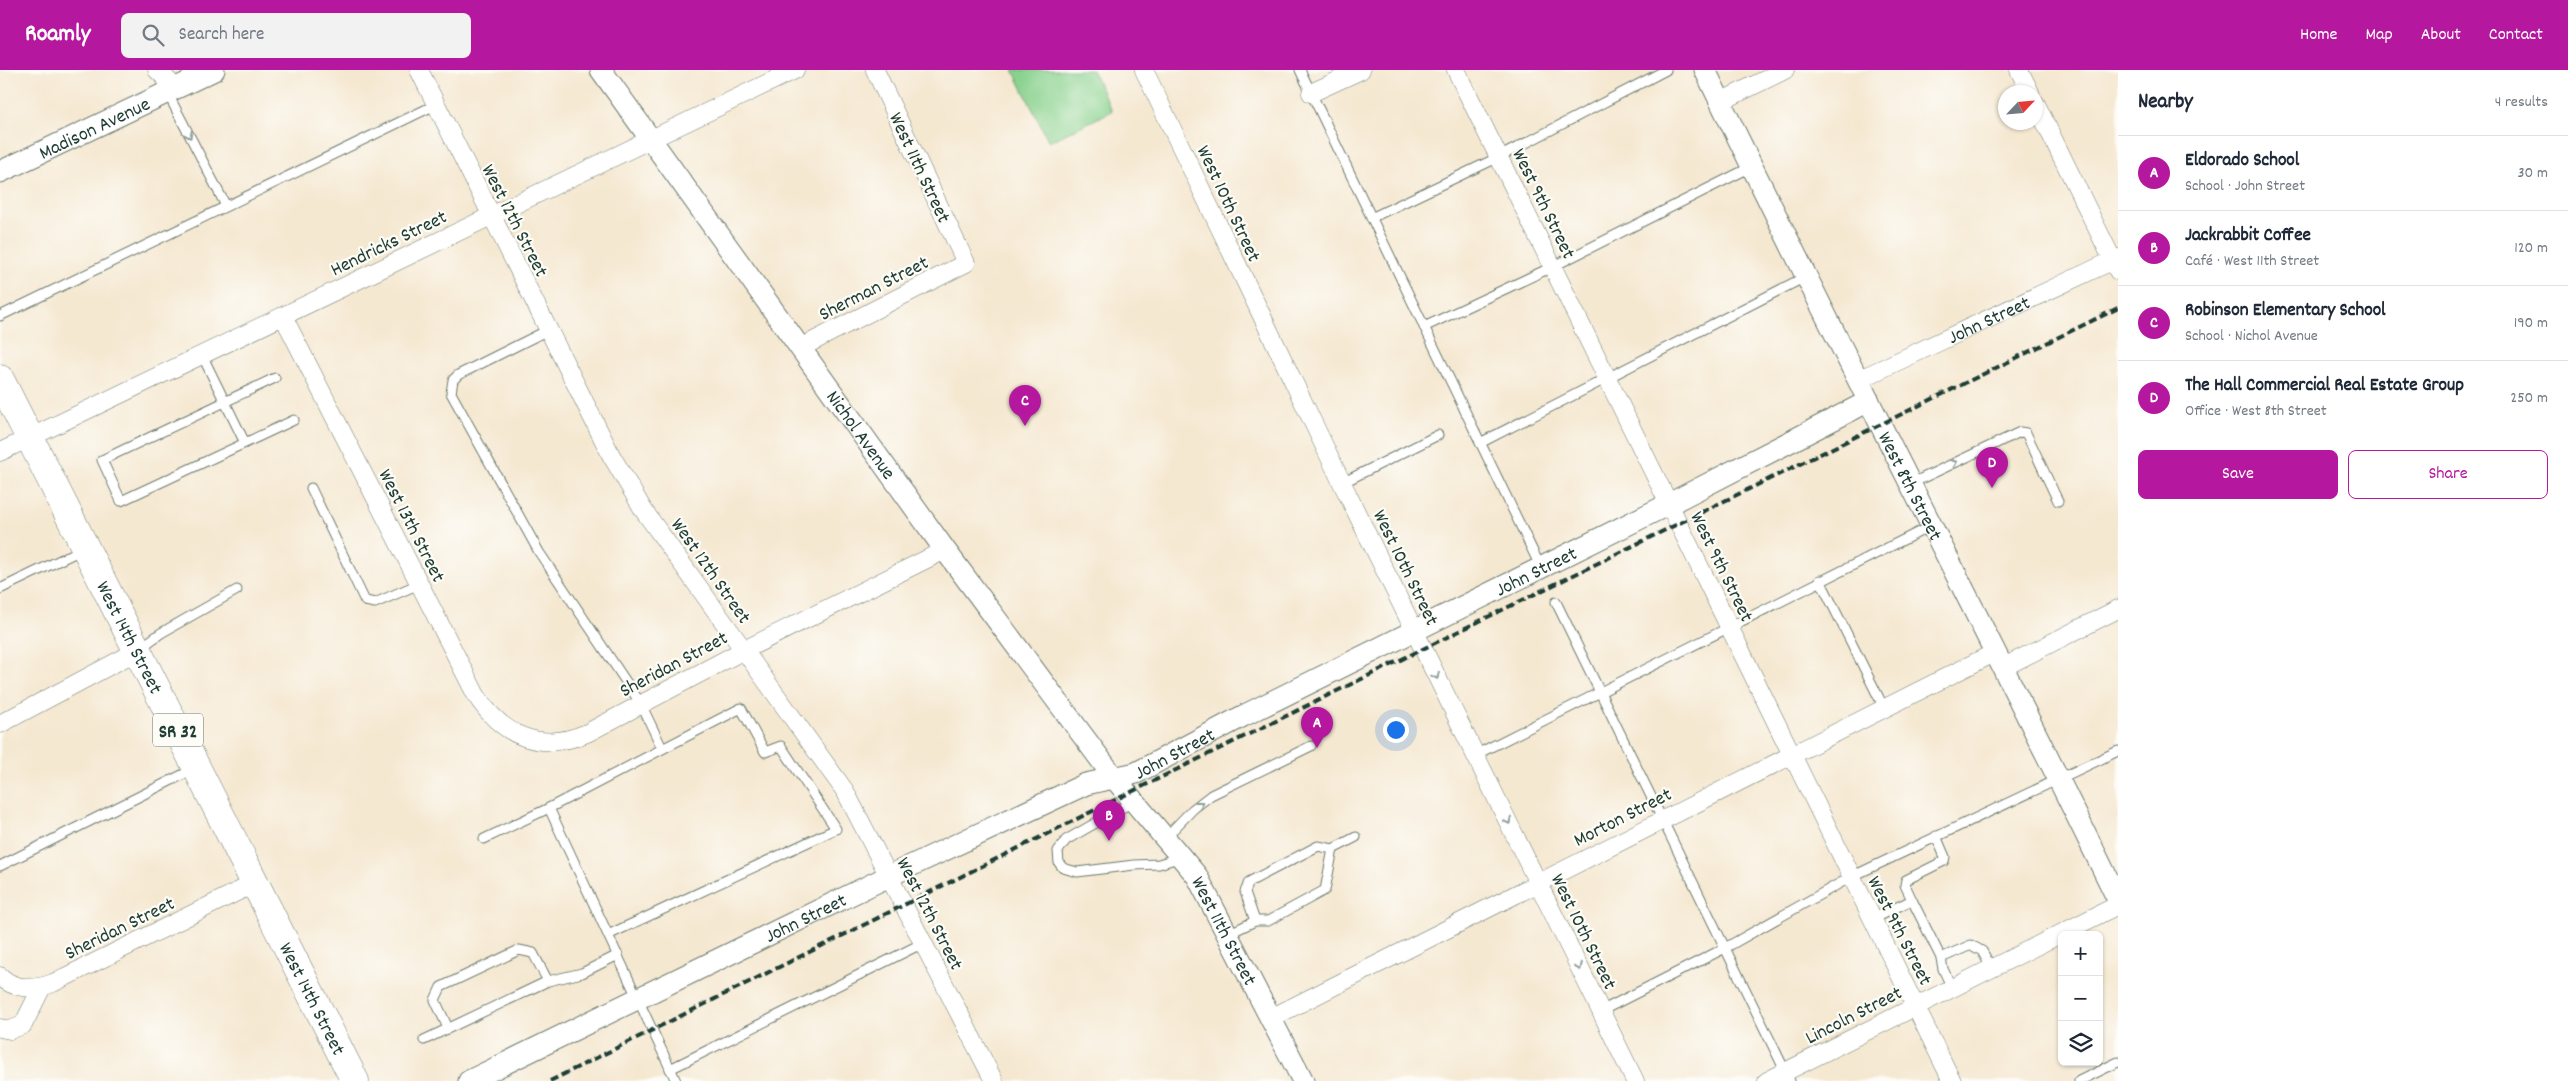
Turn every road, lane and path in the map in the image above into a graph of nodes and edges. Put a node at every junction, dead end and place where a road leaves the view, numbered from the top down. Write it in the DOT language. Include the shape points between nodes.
graph roads {
  1 [pos="157,70"];
  2 [pos="214,70"];
  3 [pos="418,70"];
  4 [pos="601,70"];
  5 [pos="795,70"];
  6 [pos="875,70"];
  7 [pos="1144,70"];
  8 [pos="1300,70"];
  9 [pos="1361,70"];
  10 [pos="1456,70"];
  11 [pos="1666,70"];
  12 [pos="1705,70"];
  13 [pos="1785,70"];
  14 [pos="2019,70"];
  15 [pos="2026,85"];
  16 [pos="172,90"];
  17 [pos="1311,93"];
  18 [pos="1720,102"];
  19 [pos="435,105"];
  20 [pos="2043,118"];
  21 [pos="652,139"];
  22 [pos="1498,157"];
  23 [pos="1751,167"];
  24 [pos="0,172"];
  25 [pos="226,206"];
  26 [pos="490,217"];
  27 [pos="1372,218"];
  28 [pos="966,263"];
  29 [pos="2116,263"];
  30 [pos="1552,266"];
  31 [pos="1805,277"];
  32 [pos="0,316"];
  33 [pos="284,316"];
  34 [pos="1424,327"];
  35 [pos="548,330"];
  36 [pos="800,348"];
  37 [pos="202,355"];
  38 [pos="275,378"];
  39 [pos="0,379"];
  40 [pos="1608,379"];
  41 [pos="1858,380"];
  42 [pos="1869,400"];
  43 [pos="225,402"];
  44 [pos="294,420"];
  45 [pos="1438,435"];
  46 [pos="30,438"];
  47 [pos="245,443"];
  48 [pos="1480,443"];
  49 [pos="0,452"];
  50 [pos="1342,483"];
  51 [pos="1910,484"];
  52 [pos="311,488"];
  53 [pos="2058,501"];
  54 [pos="1669,504"];
  55 [pos="1931,526"];
  56 [pos="85,548"];
  57 [pos="945,550"];
  58 [pos="1541,568"];
  59 [pos="1820,580"];
  60 [pos="419,584"];
  61 [pos="0,589"];
  62 [pos="237,590"];
  63 [pos="1556,602"];
  64 [pos="2118,609"];
  65 [pos="1728,626"];
  66 [pos="1415,632"];
  67 [pos="137,651"];
  68 [pos="742,651"];
  69 [pos="1998,660"];
  70 [pos="1600,692"];
  71 [pos="641,704"];
  72 [pos="1884,708"];
  73 [pos="0,724"];
  74 [pos="524,738"];
  75 [pos="1311,746"];
  76 [pos="662,748"];
  77 [pos="2118,751"];
  78 [pos="1791,754"];
  79 [pos="1475,755"];
  80 [pos="197,768"];
  81 [pos="2058,781"];
  82 [pos="1125,791"];
  83 [pos="549,808"];
  84 [pos="1662,819"];
  85 [pos="1936,836"];
  86 [pos="1356,837"];
  87 [pos="1165,838"];
  88 [pos="484,839"];
  89 [pos="1333,850"];
  90 [pos="1181,857"];
  91 [pos="0,866"];
  92 [pos="889,876"];
  93 [pos="1851,877"];
  94 [pos="1538,882"];
  95 [pos="255,883"];
  96 [pos="2116,894"];
  97 [pos="1912,900"];
  98 [pos="1872,919"];
  99 [pos="1255,921"];
  100 [pos="610,934"];
  101 [pos="1228,935"];
  102 [pos="923,943"];
  103 [pos="1725,948"];
  104 [pos="618,955"];
  105 [pos="1941,958"];
  106 [pos="1992,969"];
  107 [pos="0,976"];
  108 [pos="548,981"];
  109 [pos="42,987"];
  110 [pos="1952,988"];
  111 [pos="636,1000"];
  112 [pos="1916,1006"];
  113 [pos="1601,1011"];
  114 [pos="1271,1018"];
  115 [pos="0,1028"];
  116 [pos="448,1028"];
  117 [pos="424,1040"];
  118 [pos="2118,1062"];
  119 [pos="670,1069"];
  120 [pos="1788,1076"];
  121 [pos="355,1081"];
  122 [pos="469,1081"];
  123 [pos="676,1081"];
  124 [pos="994,1081"];
  125 [pos="1303,1081"];
  126 [pos="1635,1081"];
  127 [pos="1767,1081"];
  128 [pos="1952,1081"];
  129 [pos="2079,1081"];
  1 -- 16 [label="street"];
  2 -- 16 [label="street, Madison Avenue"];
  3 -- 19 [label="street, West 12th Street"];
  4 -- 21 [label="street, Nichol Avenue"];
  5 -- 21 [label="street, Hendricks Street"];
  6 -- 28 [label="street, West 11th Street"];
  7 -- 50 [label="street, West 10th Street"];
  8 -- 17 [label="lane"];
  9 -- 17 [label="street"];
  10 -- 22 [label="street, West 9th Street"];
  11 -- 22 [label="lane"];
  12 -- 18 [label="street, West 8th Street"];
  13 -- 18 [label="street"];
  14 -- 15 [label="street"];
  16 -- 24 [label="street, Madison Avenue"];
  16 -- 25 [label="lane, one-way"];
  17 -- 27 [label="lane"];
  18 -- 23 [label="street, West 8th Street"];
  19 -- 25 [label="lane"];
  19 -- 26 [label="street, West 12th Street"];
  20 -- 29 [label="street"];
  21 -- 26 [label="street, Hendricks Street"];
  21 -- 36 [label="street, Nichol Avenue"];
  22 -- 27 [label="lane"];
  22 -- 30 [label="street, West 9th Street"];
  23 -- 30 [label="lane"];
  23 -- 31 [label="street, West 8th Street"];
  25 -- 32 [label="lane"];
  26 -- 33 [label="street, Hendricks Street"];
  26 -- 35 [label="street, West 12th Street"];
  27 -- 34 [label="lane"];
  28 -- 36 [label="street, Sherman Street"];
  29 -- 41 [label="street, John Street"];
  30 -- 34 [label="lane"];
  30 -- 40 [label="street, West 9th Street"];
  31 -- 40 [label="lane"];
  31 -- 41 [label="street, West 8th Street"];
  33 -- 37 [label="street, Hendricks Street"];
  33 -- 60 [label="street, West 13th Street"];
  34 -- 48 [label="lane"];
  35 -- 68 [label="street, West 12th Street" via="611,455 644,511"];
  35 -- 71 [label="lane" via="458,375 451,392 539,552"];
  36 -- 57 [label="street, Nichol Avenue"];
  37 -- 43 [label="lane"];
  37 -- 46 [label="street, Hendricks Street"];
  38 -- 43 [label="lane"];
  39 -- 46 [label="main road, West 14th Street / SR 32"];
  40 -- 48 [label="lane"];
  40 -- 54 [label="street, West 9th Street"];
  41 -- 42 [label="street, West 8th Street"];
  42 -- 51 [label="street, West 8th Street"];
  42 -- 54 [label="street, John Street"];
  43 -- 47 [label="lane"];
  43 -- 47 [label="lane" via="102,460 121,501"];
  44 -- 47 [label="lane"];
  45 -- 50 [label="lane"];
  46 -- 49 [label="street, Hendricks Street"];
  46 -- 56 [label="main road, West 14th Street / SR 32"];
  48 -- 58 [label="lane"];
  50 -- 66 [label="street, West 10th Street"];
  51 -- 53 [label="lane, one-way" via="2020,432 2026,433"];
  51 -- 55 [label="street, West 8th Street"];
  52 -- 60 [label="lane" via="365,601 375,604"];
  54 -- 58 [label="street, John Street"];
  54 -- 65 [label="street, West 9th Street"];
  55 -- 59 [label="lane"];
  55 -- 69 [label="street, West 8th Street"];
  56 -- 61 [label="lane"];
  56 -- 67 [label="main road, West 14th Street / SR 32"];
  57 -- 68 [label="street, Sheridan Street"];
  57 -- 82 [label="street, Nichol Avenue"];
  58 -- 66 [label="street, John Street"];
  59 -- 65 [label="lane"];
  59 -- 72 [label="lane"];
  60 -- 74 [label="street, West 13th Street" via="487,712 502,726"];
  62 -- 67 [label="lane" via="161,633"];
  63 -- 70 [label="lane"];
  64 -- 69 [label="street, Morton Street"];
  65 -- 70 [label="lane"];
  65 -- 78 [label="street, West 9th Street"];
  66 -- 79 [label="street, West 10th Street, one-way"];
  66 -- 82 [label="street, John Street" via="1243,716 1136,773"];
  67 -- 73 [label="street"];
  67 -- 80 [label="main road, West 14th Street / SR 32"];
  68 -- 71 [label="street, Sheridan Street"];
  68 -- 92 [label="street, West 12th Street" via="845,791"];
  69 -- 72 [label="street, Morton Street"];
  69 -- 81 [label="street, West 8th Street"];
  70 -- 79 [label="lane"];
  70 -- 84 [label="lane"];
  71 -- 74 [label="street, Sheridan Street" via="580,736 544,742"];
  71 -- 76 [label="lane"];
  72 -- 78 [label="street, Morton Street"];
  87 -- 75 [label="lane, one-way" via="1212,795"];
  76 -- 83 [label="lane"];
  76 -- 100 [label="lane" via="741,708 765,752 781,746 836,829"];
  77 -- 81 [label="lane"];
  78 -- 84 [label="street, Morton Street"];
  78 -- 93 [label="street, West 9th Street"];
  79 -- 94 [label="street, West 10th Street, one-way"];
  80 -- 91 [label="lane"];
  80 -- 95 [label="main road, West 14th Street / SR 32"];
  81 -- 85 [label="lane"];
  81 -- 96 [label="street, West 8th Street"];
  82 -- 87 [label="street, West 11th Street"];
  82 -- 90 [label="lane" via="1066,840 1058,851 1063,868 1077,872 1159,864"];
  82 -- 92 [label="street, John Street" via="1086,784"];
  83 -- 88 [label="lane"];
  83 -- 100 [label="lane"];
  84 -- 94 [label="street, Morton Street"];
  84 -- 103 [label="lane"];
  85 -- 93 [label="lane"];
  85 -- 97 [label="lane" via="1944,861 1906,880"];
  86 -- 89 [label="lane"];
  87 -- 90 [label="street, West 11th Street"];
  89 -- 99 [label="lane" via="1325,890 1268,921"];
  89 -- 99 [label="lane" via="1318,846 1249,882 1245,892"];
  90 -- 101 [label="street, West 11th Street" via="1197,876"];
  92 -- 102 [label="street, West 12th Street"];
  92 -- 111 [label="street, John Street"];
  93 -- 98 [label="street, West 9th Street"];
  93 -- 103 [label="lane"];
  94 -- 113 [label="street, West 10th Street, one-way"];
  94 -- 114 [label="street, Morton Street"];
  95 -- 109 [label="street, Sheridan Street"];
  95 -- 121 [label="main road, West 14th Street / SR 32"];
  96 -- 106 [label="street, Lincoln Street"];
  97 -- 98 [label="lane"];
  97 -- 105 [label="lane"];
  98 -- 112 [label="street, West 9th Street"];
  99 -- 101 [label="lane"];
  100 -- 104 [label="lane"];
  101 -- 114 [label="street, West 11th Street"];
  102 -- 119 [label="lane"];
  102 -- 124 [label="street, West 12th Street"];
  103 -- 113 [label="lane"];
  103 -- 120 [label="lane"];
  104 -- 108 [label="lane" via="582,973"];
  104 -- 111 [label="lane"];
  105 -- 106 [label="lane" via="1971,945 1982,951"];
  105 -- 110 [label="lane" via="1942,969"];
  106 -- 110 [label="street, Lincoln Street"];
  107 -- 109 [label="street, Sheridan Street" via="16,986"];
  108 -- 116 [label="lane"];
  108 -- 116 [label="lane" via="533,953 519,950 441,987 435,1000"];
  109 -- 115 [label="street" via="23,1025 10,1030"];
  110 -- 112 [label="street, Lincoln Street"];
  111 -- 119 [label="lane"];
  111 -- 122 [label="street, John Street"];
  112 -- 120 [label="street, Lincoln Street"];
  112 -- 128 [label="street, West 9th Street"];
  113 -- 126 [label="street, West 10th Street"];
  114 -- 125 [label="street, West 11th Street"];
  116 -- 117 [label="lane"];
  118 -- 129 [label="lane"];
  119 -- 123 [label="lane"];
  120 -- 127 [label="street, Lincoln Street"];
}
